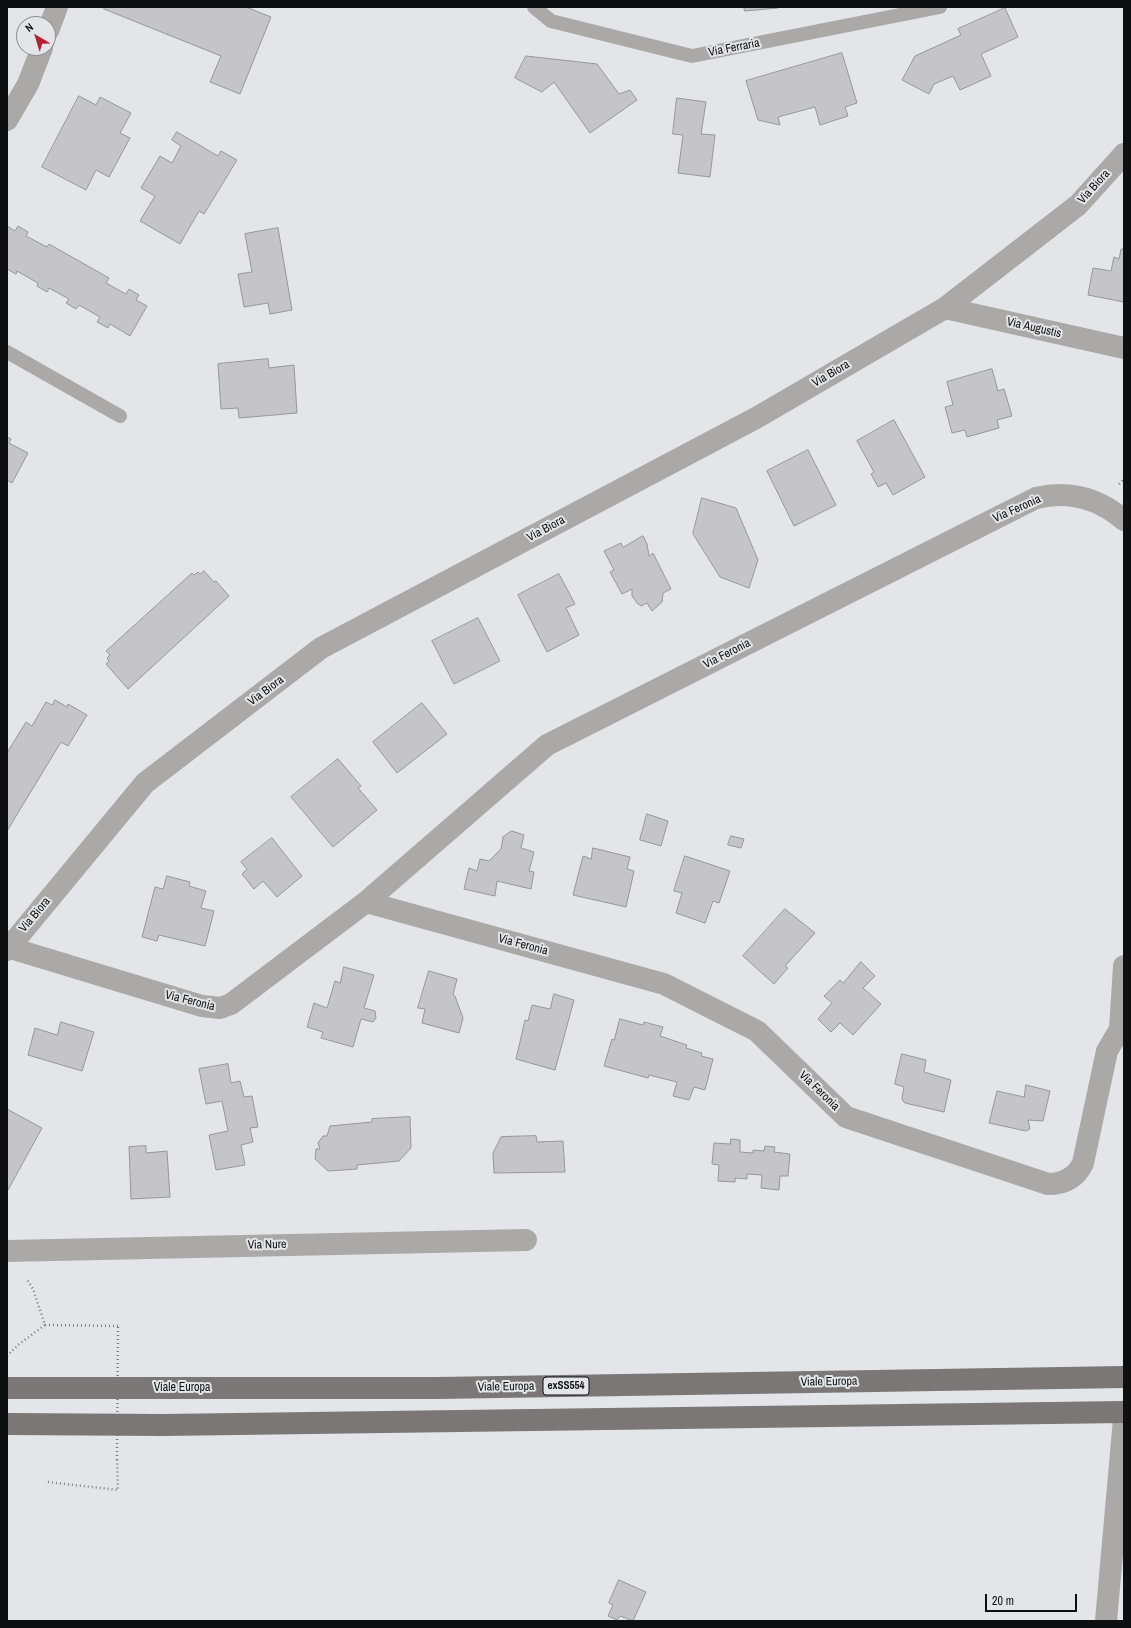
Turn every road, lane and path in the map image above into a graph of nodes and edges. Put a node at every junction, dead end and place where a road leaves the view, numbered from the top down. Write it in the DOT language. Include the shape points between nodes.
graph roads {
  1 [pos="534,7"];
  2 [pos="940,7"];
  3 [pos="39,56"];
  4 [pos="7,120"];
  5 [pos="1124,154"];
  6 [pos="944,308"];
  7 [pos="1124,348"];
  8 [pos="7,352"];
  9 [pos="120,416"];
  10 [pos="1124,520"];
  11 [pos="366,902"];
  12 [pos="7,948"];
  13 [pos="1124,966"];
  14 [pos="526,1240"];
  15 [pos="7,1251"];
  16 [pos="24,1277"];
  17 [pos="45,1325"];
  18 [pos="7,1356"];
  19 [pos="1124,1377"];
  20 [pos="7,1388"];
  21 [pos="1124,1412"];
  22 [pos="1124,1419"];
  23 [pos="7,1424"];
  24 [pos="48,1482"];
  25 [pos="1106,1621"];
  1 -- 2 [label="lane, Via Ferraria" via="551,21 692,56"];
  3 -- 4 [label="street" via="28,84"];
  5 -- 6 [label="street, Via Biora" via="1078,206"];
  6 -- 7 [label="street, Via Augustis"];
  6 -- 12 [label="street, Via Biora" via="756,418 321,648 145,784"];
  8 -- 9 [label="lane"];
  10 -- 11 [label="street, Via Feronia" via="1101,503 1071,495 1058,494 1036,498 1012,510 546,745"];
  11 -- 12 [label="street, Via Feronia" via="240,998 220,1008 202,1006"];
  11 -- 13 [label="street, Via Feronia" via="664,984 757,1031 846,1117 1048,1184 1068,1180 1076,1174 1083,1163 1107,1051 1120,1028"];
  14 -- 15 [label="street, Via Nure"];
  16 -- 17 [label="path" via="33,1289"];
  17 -- 18 [label="path" via="18,1344"];
  17 -- 24 [label="path, bridge" via="118,1326 118,1490"];
  19 -- 20 [label="main road, Viale Europa / exSS554" via="437,1388"];
  21 -- 23 [label="main road" via="163,1425"];
  22 -- 25 [label="street"];
}
